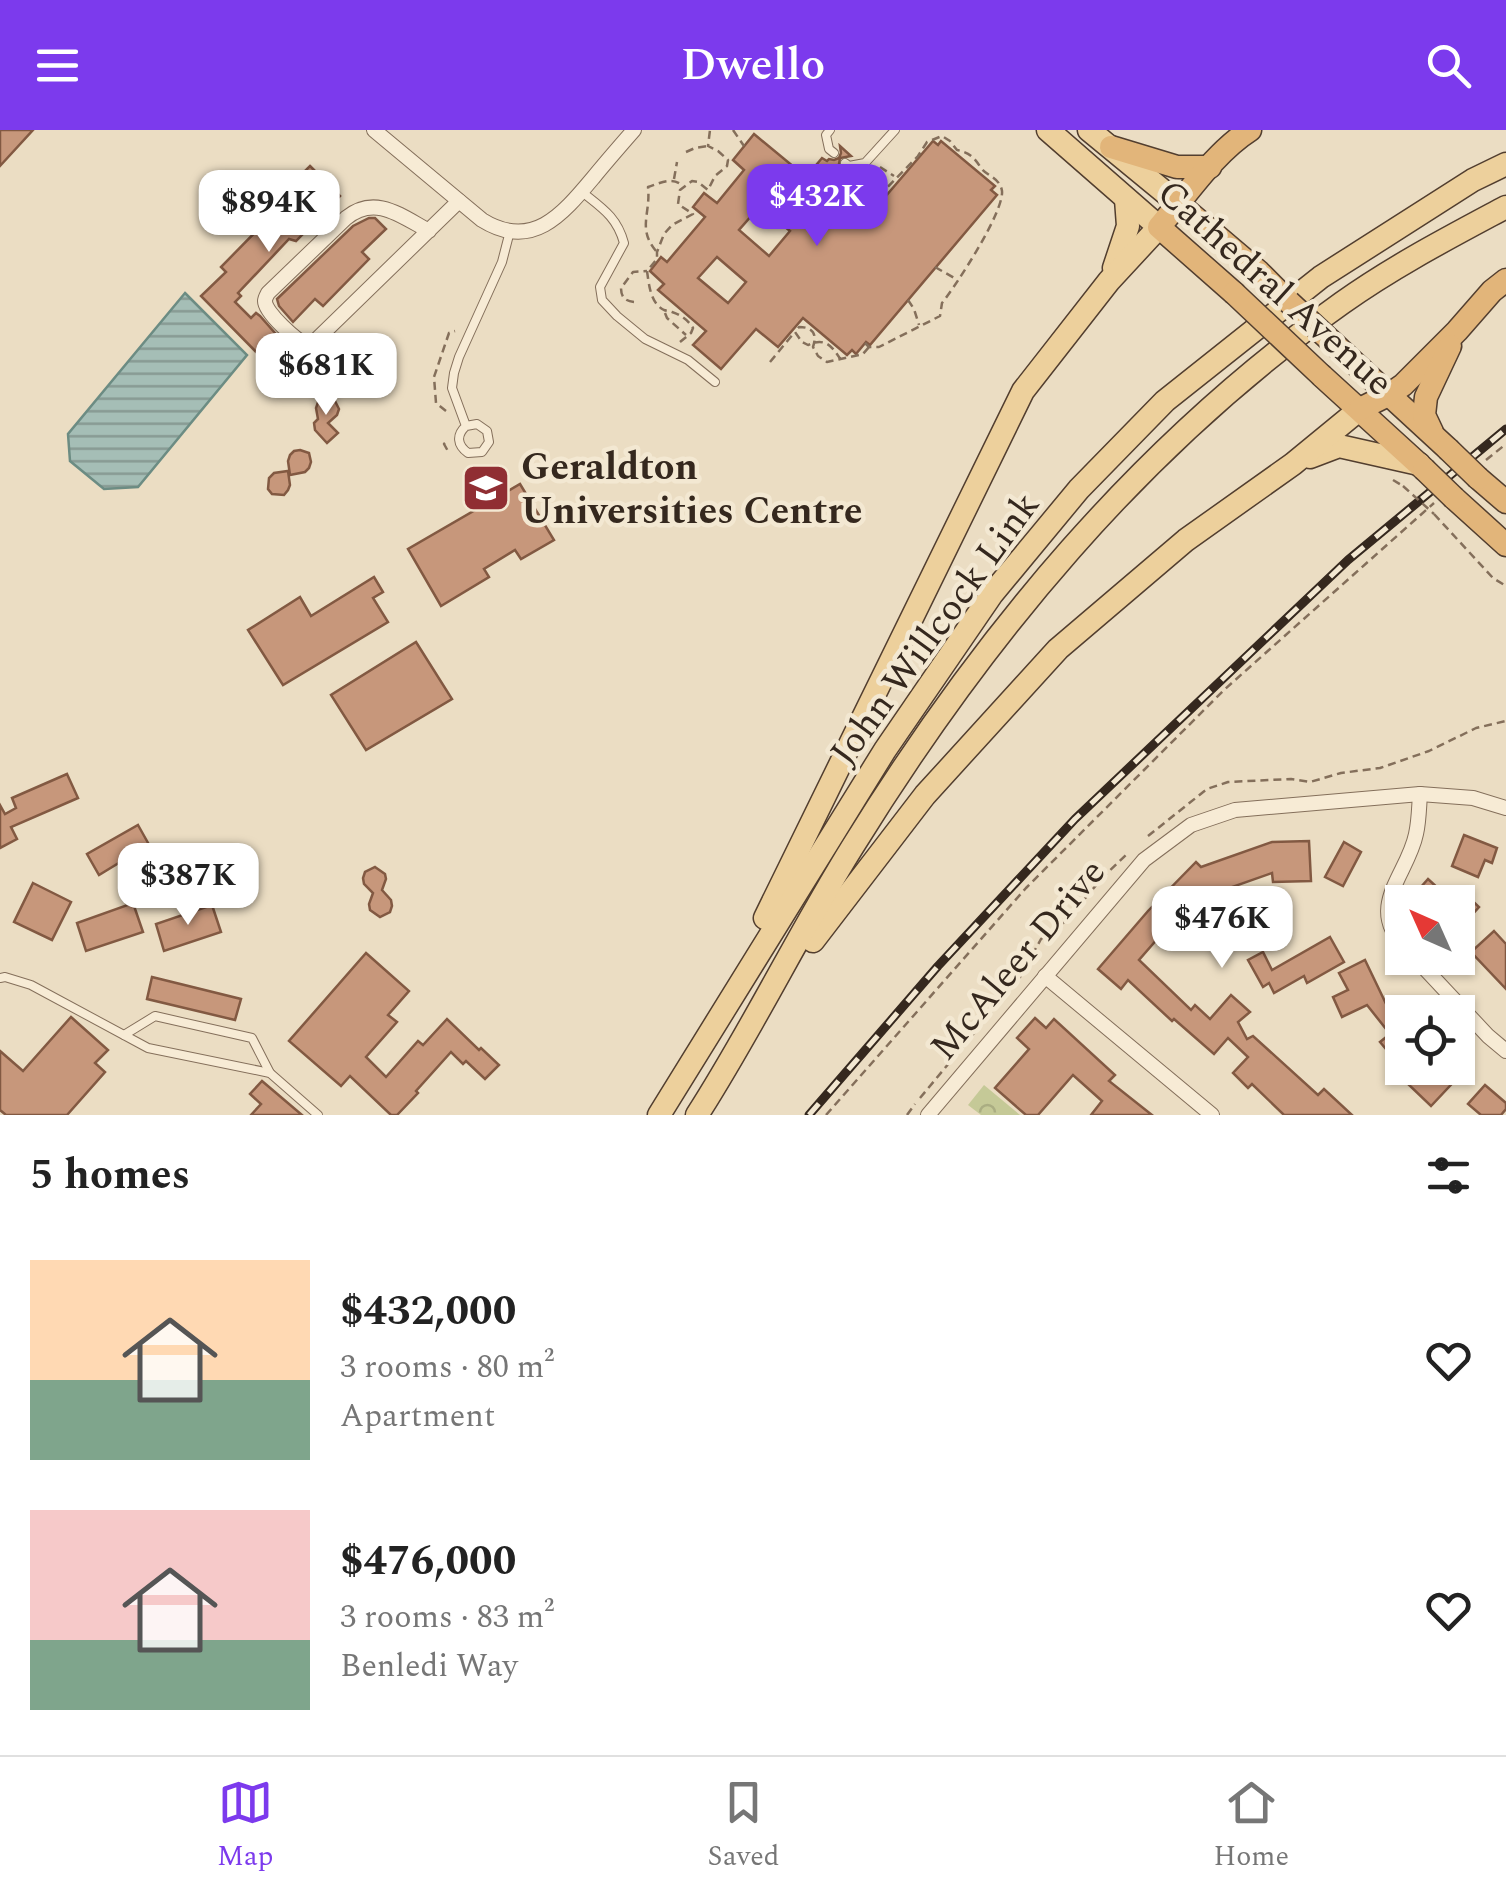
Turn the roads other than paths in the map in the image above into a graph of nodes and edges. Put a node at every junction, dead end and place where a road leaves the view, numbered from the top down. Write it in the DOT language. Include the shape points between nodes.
graph roads {
  1 [pos="374,130"];
  2 [pos="634,130"];
  3 [pos="830,130"];
  4 [pos="895,130"];
  5 [pos="1048,130"];
  6 [pos="1089,130"];
  7 [pos="1250,130"];
  8 [pos="1111,148"];
  9 [pos="834,153"];
  10 [pos="845,163"];
  11 [pos="1506,164"];
  12 [pos="1210,167"];
  13 [pos="582,192"];
  14 [pos="1126,199"];
  15 [pos="459,201"];
  16 [pos="1179,204"];
  17 [pos="1506,207"];
  18 [pos="1158,227"];
  19 [pos="510,231"];
  20 [pos="429,232"];
  21 [pos="1506,280"];
  22 [pos="1109,281"];
  23 [pos="1457,331"];
  24 [pos="715,382"];
  25 [pos="1390,394"];
  26 [pos="1360,409"];
  27 [pos="466,426"];
  28 [pos="1440,442"];
  29 [pos="1293,464"];
  30 [pos="1421,466"];
  31 [pos="1506,502"];
  32 [pos="1506,544"];
  33 [pos="1420,794"];
  34 [pos="1506,808"];
  35 [pos="1395,885"];
  36 [pos="1431,975"];
  37 [pos="1045,976"];
  38 [pos="0,978"];
  39 [pos="124,1035"];
  40 [pos="1506,1051"];
  41 [pos="270,1073"];
  42 [pos="714,1089"];
  43 [pos="318,1115"];
  44 [pos="658,1115"];
  45 [pos="697,1115"];
  46 [pos="928,1115"];
  47 [pos="1212,1115"];
  1 -- 15 [label="street"];
  2 -- 13 [label="street"];
  3 -- 9 [label="lane"];
  4 -- 10 [label="lane" via="865,163"];
  5 -- 14 [label="main road, Cathedral Avenue"];
  6 -- 8 [label="main road, Cathedral Avenue"];
  7 -- 12 [label="highway"];
  8 -- 12 [label="highway" via="1178,167"];
  8 -- 16 [label="main road, Cathedral Avenue"];
  11 -- 44 [label="main road, John Willcock Link" via="1321,277 1165,401 1079,489 992,594 886,750"];
  12 -- 16 [label="highway"];
  13 -- 19 [label="street" via="538,229"];
  13 -- 24 [label="lane" via="611,216 624,243 600,286 602,300 645,340"];
  14 -- 18 [label="main road, Cathedral Avenue"];
  14 -- 22 [label="main road" via="1128,226"];
  15 -- 19 [label="street"];
  15 -- 20 [label="street"];
  16 -- 18 [label="highway"];
  16 -- 25 [label="highway, bridge"];
  17 -- 42 [label="main road, John Willcock Link" via="1374,282 1266,361 1150,462 1040,582 950,698 852,846"];
  18 -- 22 [label="main road"];
  18 -- 26 [label="highway, Cathedral Avenue, bridge"];
  19 -- 27 [label="lane" via="454,373 452,388"];
  20 -- 20 [label="street" via="378,206 360,209 268,293 267,308 296,339 312,344"];
  21 -- 23 [label="highway"];
  22 -- 44 [label="main road" via="1023,391 762,923"];
  23 -- 25 [label="highway"];
  23 -- 28 [label="highway" via="1426,397 1424,414"];
  25 -- 26 [label="highway"];
  25 -- 28 [label="highway"];
  26 -- 29 [label="main road"];
  26 -- 30 [label="highway, Cathedral Avenue"];
  27 -- 27 [label="lane" via="487,430 482,452 461,447"];
  28 -- 31 [label="highway, bridge"];
  29 -- 30 [label="main road" via="1339,446"];
  29 -- 42 [label="main road" via="1186,540 1058,649 913,811 817,934"];
  30 -- 32 [label="highway, Cathedral Avenue, bridge"];
  33 -- 34 [label="street, McAleer Drive"];
  33 -- 35 [label="street" via="1416,836"];
  33 -- 37 [label="street, McAleer Drive" via="1235,810 1191,825 1144,860"];
  36 -- 40 [label="street"];
  37 -- 46 [label="street, McAleer Drive"];
  37 -- 47 [label="street"];
  38 -- 39 [label="lane" via="30,985"];
  39 -- 41 [label="lane" via="148,1048"];
  39 -- 41 [label="lane" via="155,1016 252,1038"];
  41 -- 43 [label="lane"];
  42 -- 45 [label="main road, John Willcock Link"];
}
